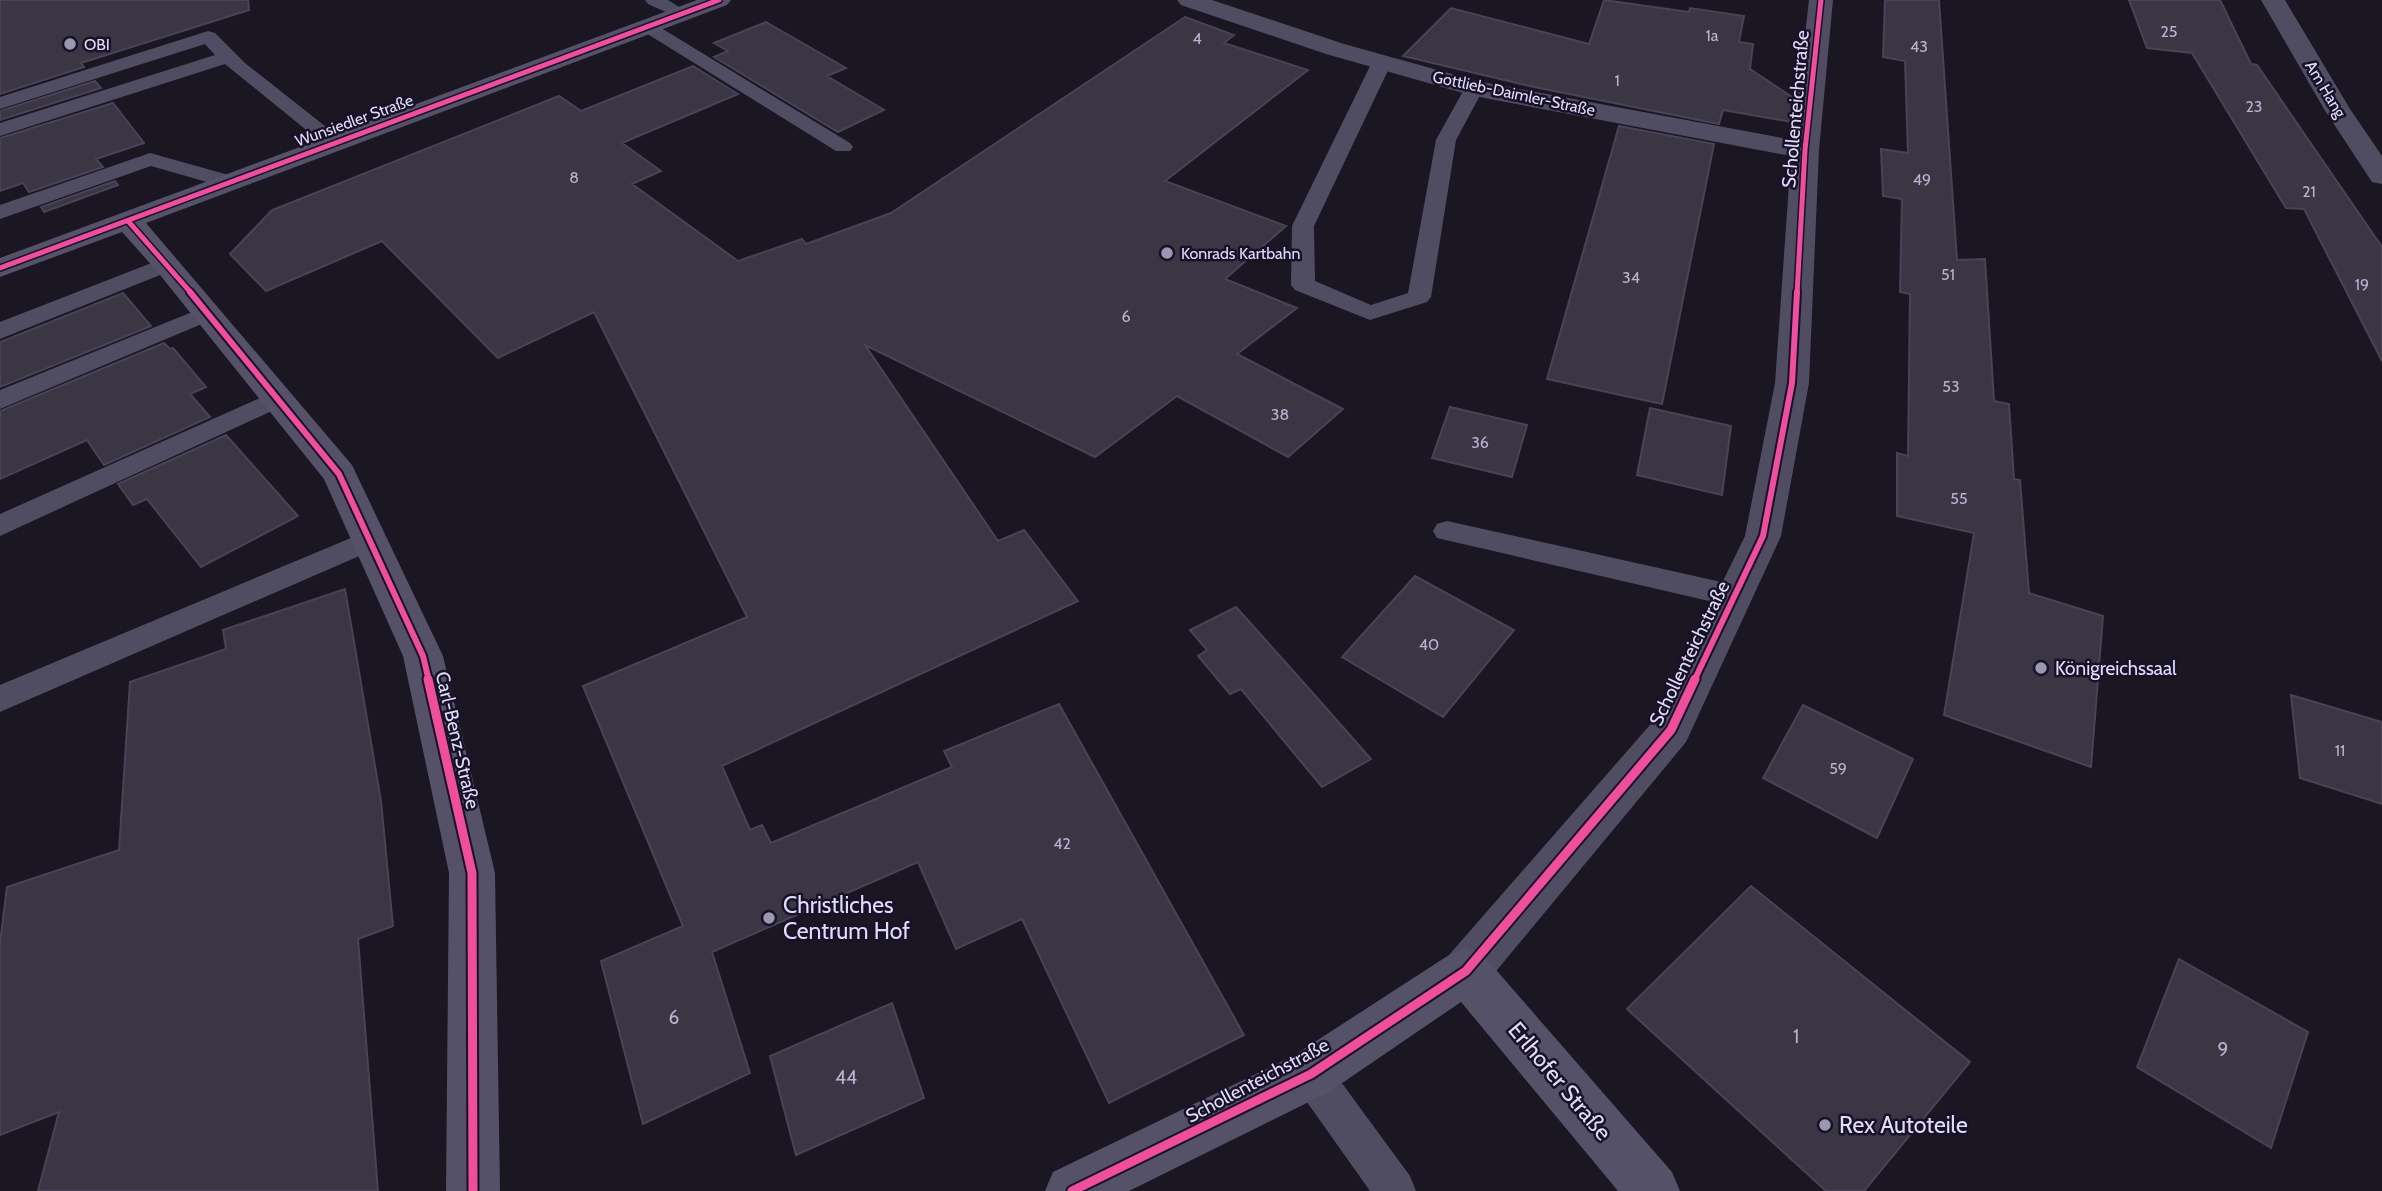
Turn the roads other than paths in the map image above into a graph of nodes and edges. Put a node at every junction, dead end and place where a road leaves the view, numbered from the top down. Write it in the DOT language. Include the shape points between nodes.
graph roads {
  1 [pos="654,0"];
  2 [pos="719,0"];
  3 [pos="1189,0"];
  4 [pos="1821,0"];
  5 [pos="2273,0"];
  6 [pos="681,14"];
  7 [pos="648,26"];
  8 [pos="228,57"];
  9 [pos="1382,62"];
  10 [pos="1474,88"];
  11 [pos="0,103"];
  12 [pos="0,130"];
  13 [pos="333,142"];
  14 [pos="843,146"];
  15 [pos="1805,150"];
  16 [pos="2382,176"];
  17 [pos="228,182"];
  18 [pos="0,212"];
  19 [pos="128,221"];
  20 [pos="167,264"];
  21 [pos="0,268"];
  22 [pos="207,313"];
  23 [pos="0,331"];
  24 [pos="278,398"];
  25 [pos="0,400"];
  26 [pos="0,526"];
  27 [pos="1447,531"];
  28 [pos="370,540"];
  29 [pos="1735,596"];
  30 [pos="0,699"];
  31 [pos="1466,971"];
  32 [pos="1311,1074"];
  33 [pos="474,1191"];
  34 [pos="1072,1191"];
  35 [pos="1395,1191"];
  36 [pos="1653,1191"];
  1 -- 6 [label="lane"];
  2 -- 6 [label="street, Wunsiedler Straße"];
  3 -- 9 [label="street, Gottlieb-Daimler-Straße"];
  4 -- 15 [label="street, Schollenteichstraße"];
  5 -- 16 [label="street, Am Hang"];
  6 -- 7 [label="street, Wunsiedler Straße"];
  7 -- 13 [label="street, Wunsiedler Straße"];
  7 -- 14 [label="lane"];
  8 -- 11 [label="lane" via="208,37"];
  8 -- 12 [label="lane"];
  8 -- 13 [label="lane"];
  9 -- 10 [label="street, Gottlieb-Daimler-Straße"];
  9 -- 10 [label="lane" via="1303,226 1303,285 1370,313 1419,297 1446,140"];
  10 -- 15 [label="street, Gottlieb-Daimler-Straße"];
  13 -- 17 [label="street, Wunsiedler Straße"];
  15 -- 29 [label="street, Schollenteichstraße" via="1792,383 1763,536"];
  17 -- 18 [label="lane" via="150,159"];
  17 -- 19 [label="street, Wunsiedler Straße"];
  19 -- 20 [label="street, Carl-Benz-Straße"];
  19 -- 21 [label="street, Wunsiedler Straße"];
  20 -- 22 [label="street, Carl-Benz-Straße"];
  20 -- 23 [label="lane"];
  22 -- 24 [label="street, Carl-Benz-Straße"];
  22 -- 25 [label="lane"];
  24 -- 26 [label="lane"];
  24 -- 28 [label="street, Carl-Benz-Straße" via="339,474"];
  27 -- 29 [label="lane, Schollenteichstraße"];
  28 -- 30 [label="lane"];
  28 -- 33 [label="street, Carl-Benz-Straße" via="422,656 472,873"];
  29 -- 31 [label="street, Schollenteichstraße" via="1671,730"];
  31 -- 32 [label="street, Schollenteichstraße"];
  31 -- 36 [label="street, Erlhofer Straße"];
  32 -- 34 [label="street, Schollenteichstraße"];
  32 -- 35 [label="lane"];
}
